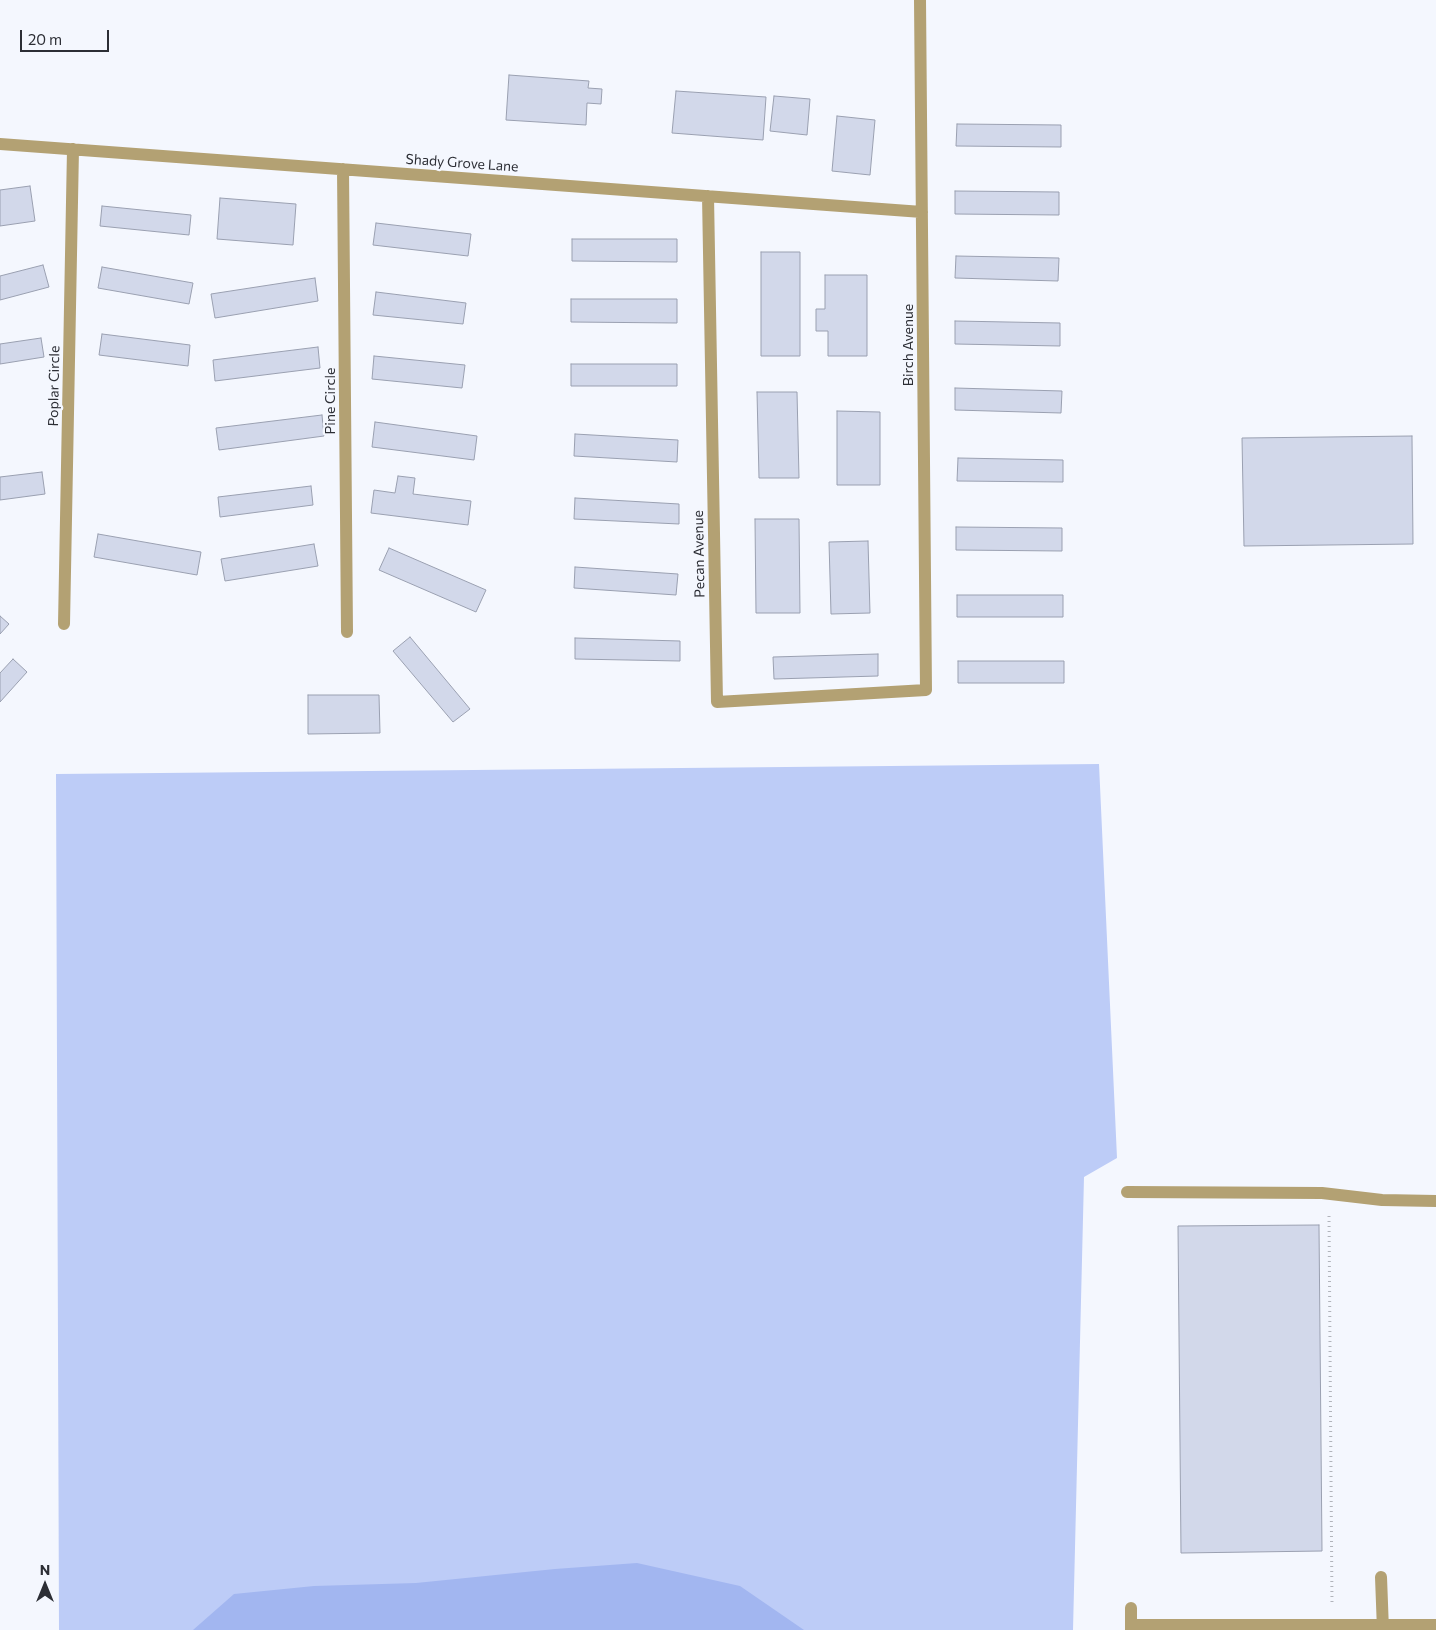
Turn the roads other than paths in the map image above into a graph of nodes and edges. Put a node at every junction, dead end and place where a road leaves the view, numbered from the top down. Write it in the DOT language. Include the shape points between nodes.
graph roads {
  1 [pos="920,0"];
  2 [pos="0,144"];
  3 [pos="73,149"];
  4 [pos="343,169"];
  5 [pos="708,196"];
  6 [pos="922,212"];
  7 [pos="64,624"];
  8 [pos="347,632"];
  9 [pos="926,690"];
  10 [pos="1127,1192"];
  11 [pos="1436,1201"];
  12 [pos="1382,1577"];
  13 [pos="1131,1608"];
  14 [pos="1436,1625"];
  15 [pos="1131,1628"];
  16 [pos="1383,1628"];
  1 -- 6 [label="street, Birch Avenue"];
  2 -- 3 [label="street, Shady Grove Lane"];
  3 -- 4 [label="street, Shady Grove Lane"];
  3 -- 7 [label="street, Poplar Circle"];
  4 -- 5 [label="street, Shady Grove Lane"];
  4 -- 8 [label="street, Pine Circle"];
  5 -- 6 [label="street, Shady Grove Lane"];
  5 -- 9 [label="street, Pecan Avenue" via="717,702"];
  6 -- 9 [label="street, Birch Avenue"];
  10 -- 11 [label="street" via="1329,1194 1382,1200"];
  12 -- 16 [label="street"];
  13 -- 15 [label="street"];
  14 -- 16 [label="street"];
  15 -- 16 [label="street" via="1333,1625"];
}
